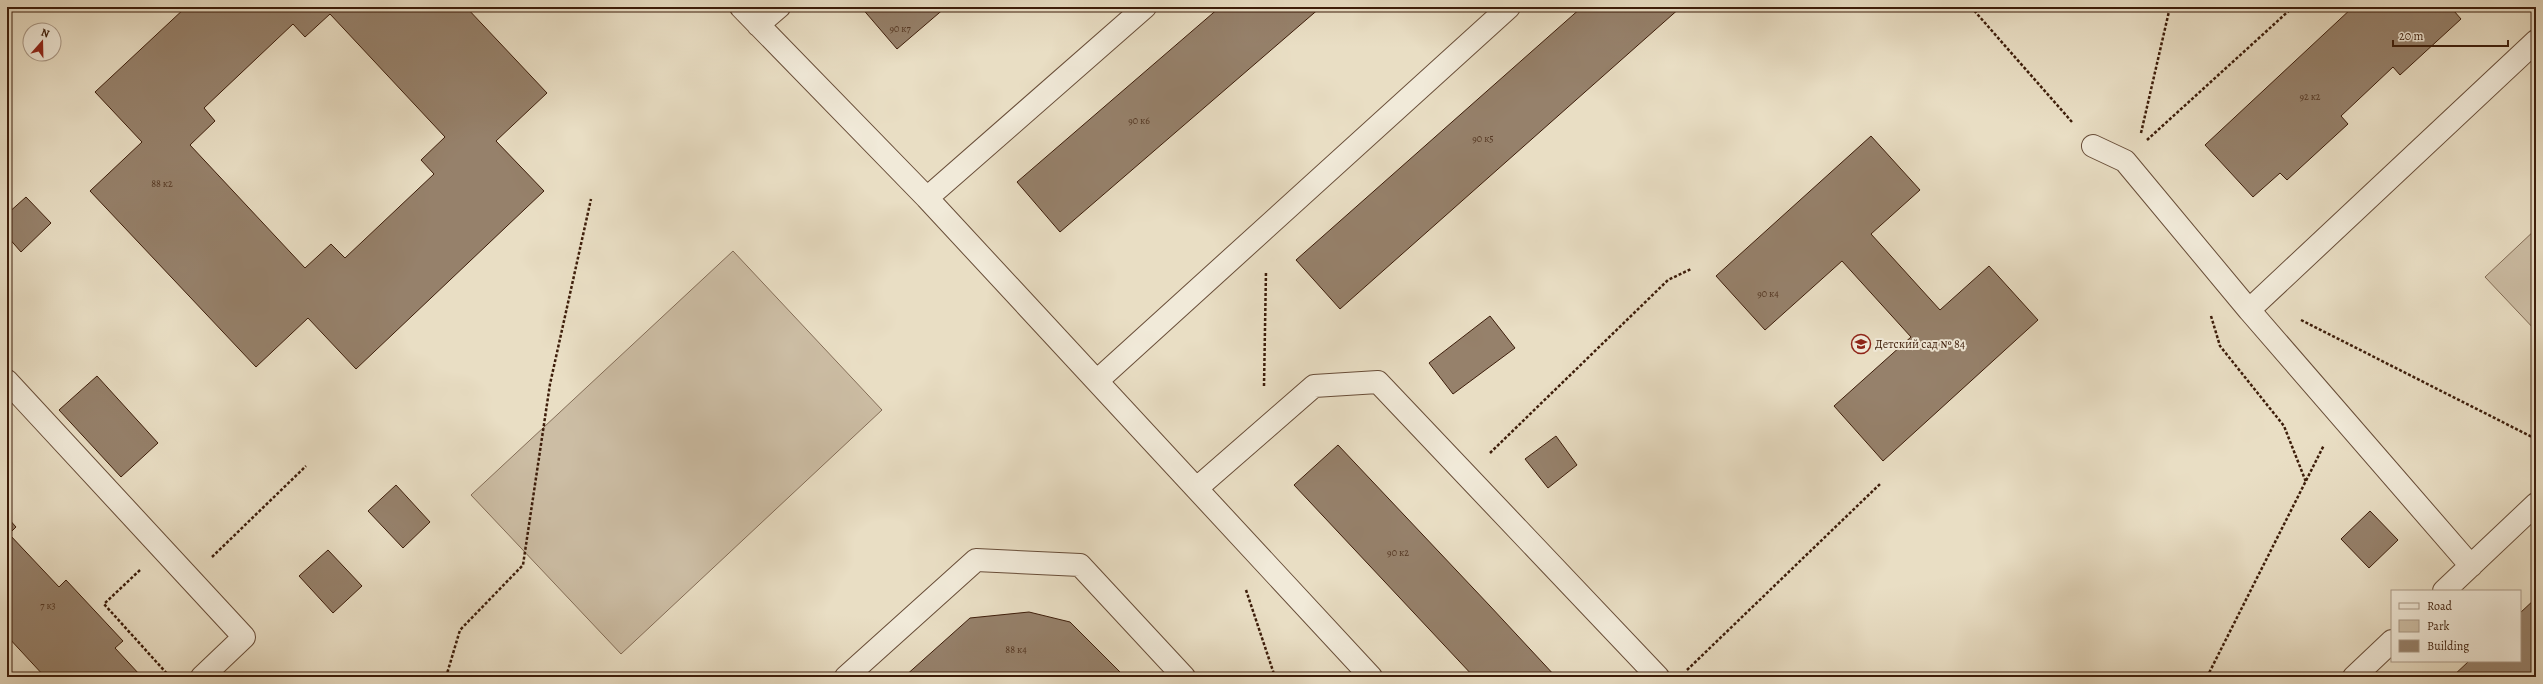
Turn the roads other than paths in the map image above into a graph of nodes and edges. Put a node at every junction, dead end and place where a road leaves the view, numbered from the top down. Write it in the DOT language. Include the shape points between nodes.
graph roads {
  1 [pos="741,7"];
  2 [pos="779,7"];
  3 [pos="1145,7"];
  4 [pos="1509,7"];
  5 [pos="758,25"];
  6 [pos="2536,41"];
  7 [pos="2093,146"];
  8 [pos="927,198"];
  9 [pos="2255,305"];
  10 [pos="1098,380"];
  11 [pos="7,381"];
  12 [pos="1197,488"];
  13 [pos="2536,504"];
  14 [pos="2471,566"];
  15 [pos="2445,590"];
  16 [pos="2391,642"];
  17 [pos="202,677"];
  18 [pos="846,677"];
  19 [pos="1184,677"];
  20 [pos="1371,677"];
  21 [pos="1658,677"];
  22 [pos="2354,677"];
  1 -- 5 [label="lane"];
  2 -- 5 [label="lane"];
  3 -- 8 [label="lane"];
  4 -- 10 [label="lane"];
  5 -- 8 [label="lane"];
  6 -- 9 [label="lane"];
  7 -- 9 [label="lane" via="2131,155"];
  8 -- 10 [label="lane"];
  9 -- 14 [label="lane" via="2340,415"];
  10 -- 12 [label="lane"];
  11 -- 17 [label="lane" via="244,637"];
  12 -- 20 [label="lane"];
  12 -- 21 [label="lane" via="1314,386 1378,382"];
  13 -- 14 [label="lane"];
  14 -- 15 [label="lane"];
  16 -- 22 [label="lane"];
  18 -- 19 [label="lane" via="976,560 1080,564"];
}
